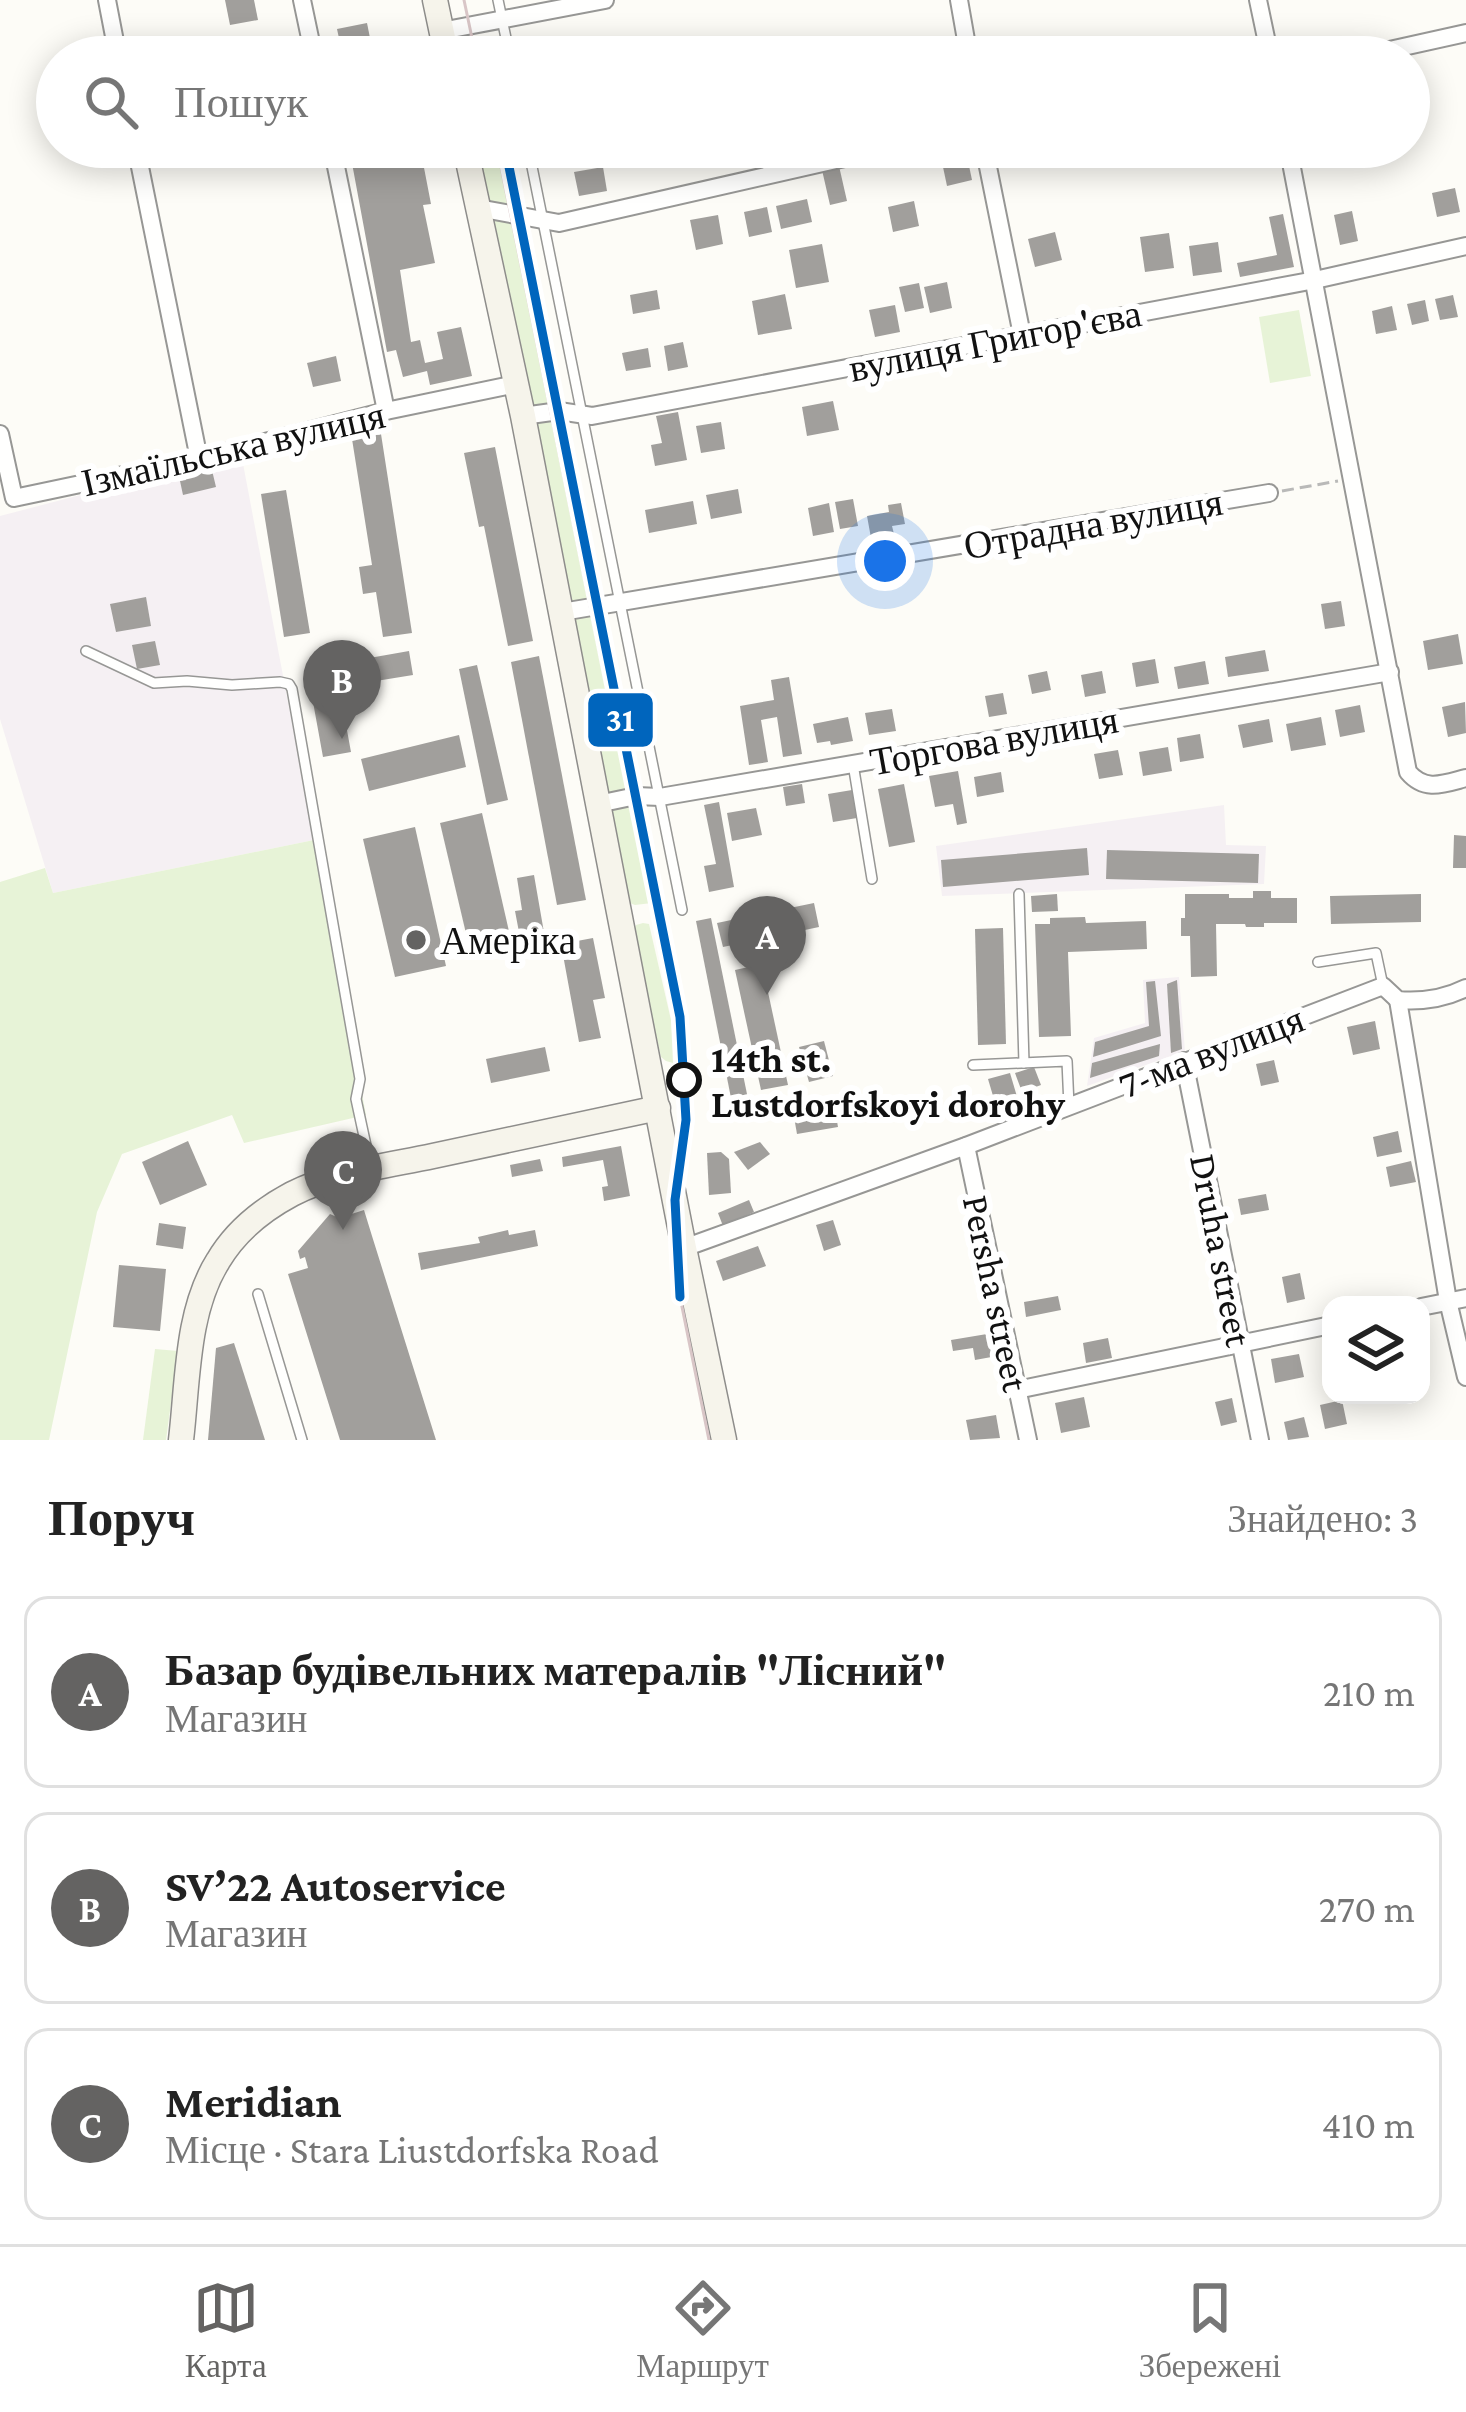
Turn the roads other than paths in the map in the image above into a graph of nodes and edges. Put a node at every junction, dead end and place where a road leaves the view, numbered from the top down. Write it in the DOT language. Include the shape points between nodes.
graph roads {
  1 [pos="107,0"];
  2 [pos="302,0"];
  3 [pos="435,0"];
  4 [pos="498,0"];
  5 [pos="605,0"];
  6 [pos="959,0"];
  7 [pos="1258,0"];
  8 [pos="502,19"];
  9 [pos="1466,33"];
  10 [pos="114,36"];
  11 [pos="310,36"];
  12 [pos="442,36"];
  13 [pos="463,36"];
  14 [pos="506,36"];
  15 [pos="965,36"];
  16 [pos="1266,36"];
  17 [pos="1430,41"];
  18 [pos="140,168"];
  19 [pos="336,168"];
  20 [pos="470,168"];
  21 [pos="532,168"];
  22 [pos="801,168"];
  23 [pos="988,168"];
  24 [pos="1292,168"];
  25 [pos="478,208"];
  26 [pos="543,220"];
  27 [pos="1466,247"];
  28 [pos="1315,280"];
  29 [pos="1022,335"];
  30 [pos="516,384"];
  31 [pos="386,412"];
  32 [pos="582,415"];
  33 [pos="523,416"];
  34 [pos="0,434"];
  35 [pos="199,459"];
  36 [pos="1269,493"];
  37 [pos="7,500"];
  38 [pos="618,603"];
  39 [pos="562,612"];
  40 [pos="86,651"];
  41 [pos="1390,672"];
  42 [pos="853,764"];
  43 [pos="1466,778"];
  44 [pos="660,796"];
  45 [pos="598,804"];
  46 [pos="872,879"];
  47 [pos="1019,894"];
  48 [pos="682,910"];
  49 [pos="1318,962"];
  50 [pos="1383,986"];
  51 [pos="1466,988"];
  52 [pos="1398,1000"];
  53 [pos="1184,1061"];
  54 [pos="1024,1063"];
  55 [pos="973,1065"];
  56 [pos="1070,1106"];
  57 [pos="658,1108"];
  58 [pos="966,1146"];
  59 [pos="371,1169"];
  60 [pos="684,1248"];
  61 [pos="258,1294"];
  62 [pos="1457,1300"];
  63 [pos="1322,1326"];
  64 [pos="1241,1342"];
  65 [pos="1466,1377"];
  66 [pos="1017,1390"];
  67 [pos="181,1440"];
  68 [pos="302,1440"];
  69 [pos="724,1440"];
  70 [pos="1028,1440"];
  71 [pos="1260,1440"];
  1 -- 10 [label="street"];
  2 -- 11 [label="street"];
  3 -- 12 [label="main road"];
  4 -- 8 [label="lane"];
  5 -- 8 [label="street"];
  6 -- 15 [label="street"];
  7 -- 16 [label="street"];
  8 -- 13 [label="street"];
  8 -- 14 [label="lane"];
  9 -- 17 [label="street"];
  18 -- 35 [label="street"];
  19 -- 31 [label="street"];
  20 -- 25 [label="main road"];
  21 -- 26 [label="lane"];
  22 -- 26 [label="street" via="559,223"];
  23 -- 29 [label="street"];
  24 -- 28 [label="street"];
  25 -- 26 [label="street"];
  25 -- 30 [label="main road"];
  26 -- 32 [label="lane"];
  27 -- 28 [label="street, вулиця Григор'єва"];
  28 -- 29 [label="street, вулиця Григор'єва"];
  28 -- 41 [label="street"];
  29 -- 32 [label="street, вулиця Григор'єва"];
  30 -- 31 [label="street, Ізмаїльська вулиця"];
  30 -- 33 [label="main road"];
  31 -- 35 [label="street, Ізмаїльська вулиця"];
  32 -- 33 [label="street, вулиця Григор'єва"];
  32 -- 38 [label="lane"];
  33 -- 39 [label="main road"];
  34 -- 37 [label="street, Ізмаїльська вулиця"];
  35 -- 37 [label="street, Ізмаїльська вулиця"];
  36 -- 38 [label="street, Отрадна вулиця"];
  38 -- 39 [label="street, Отрадна вулиця"];
  38 -- 44 [label="lane"];
  39 -- 45 [label="main road"];
  40 -- 59 [label="lane" via="154,683 285,682 292,689"];
  41 -- 42 [label="street, Торгова вулиця"];
  41 -- 43 [label="street" via="1408,772 1432,786"];
  42 -- 44 [label="street, Торгова вулиця"];
  42 -- 46 [label="lane"];
  44 -- 45 [label="street, Торгова вулиця"];
  44 -- 48 [label="lane"];
  45 -- 57 [label="main road"];
  47 -- 54 [label="lane"];
  49 -- 50 [label="lane" via="1376,952"];
  50 -- 52 [label="street"];
  50 -- 53 [label="street, 7-ма вулиця"];
  51 -- 52 [label="street"];
  52 -- 62 [label="street"];
  53 -- 56 [label="street, 7-ма вулиця"];
  53 -- 64 [label="street, Druha street"];
  54 -- 55 [label="lane"];
  54 -- 56 [label="lane" via="1067,1061"];
  56 -- 58 [label="street, 7-ма вулиця"];
  57 -- 59 [label="main road"];
  57 -- 60 [label="main road"];
  58 -- 60 [label="street, 7-ма вулиця"];
  58 -- 66 [label="street, Persha street"];
  59 -- 67 [label="main road" via="296,1192 232,1241 198,1313"];
  60 -- 69 [label="main road"];
  61 -- 68 [label="lane"];
  62 -- 65 [label="street"];
  63 -- 64 [label="street"];
  64 -- 66 [label="street"];
  64 -- 71 [label="street, Druha street"];
  66 -- 70 [label="street, Persha street"];
}
